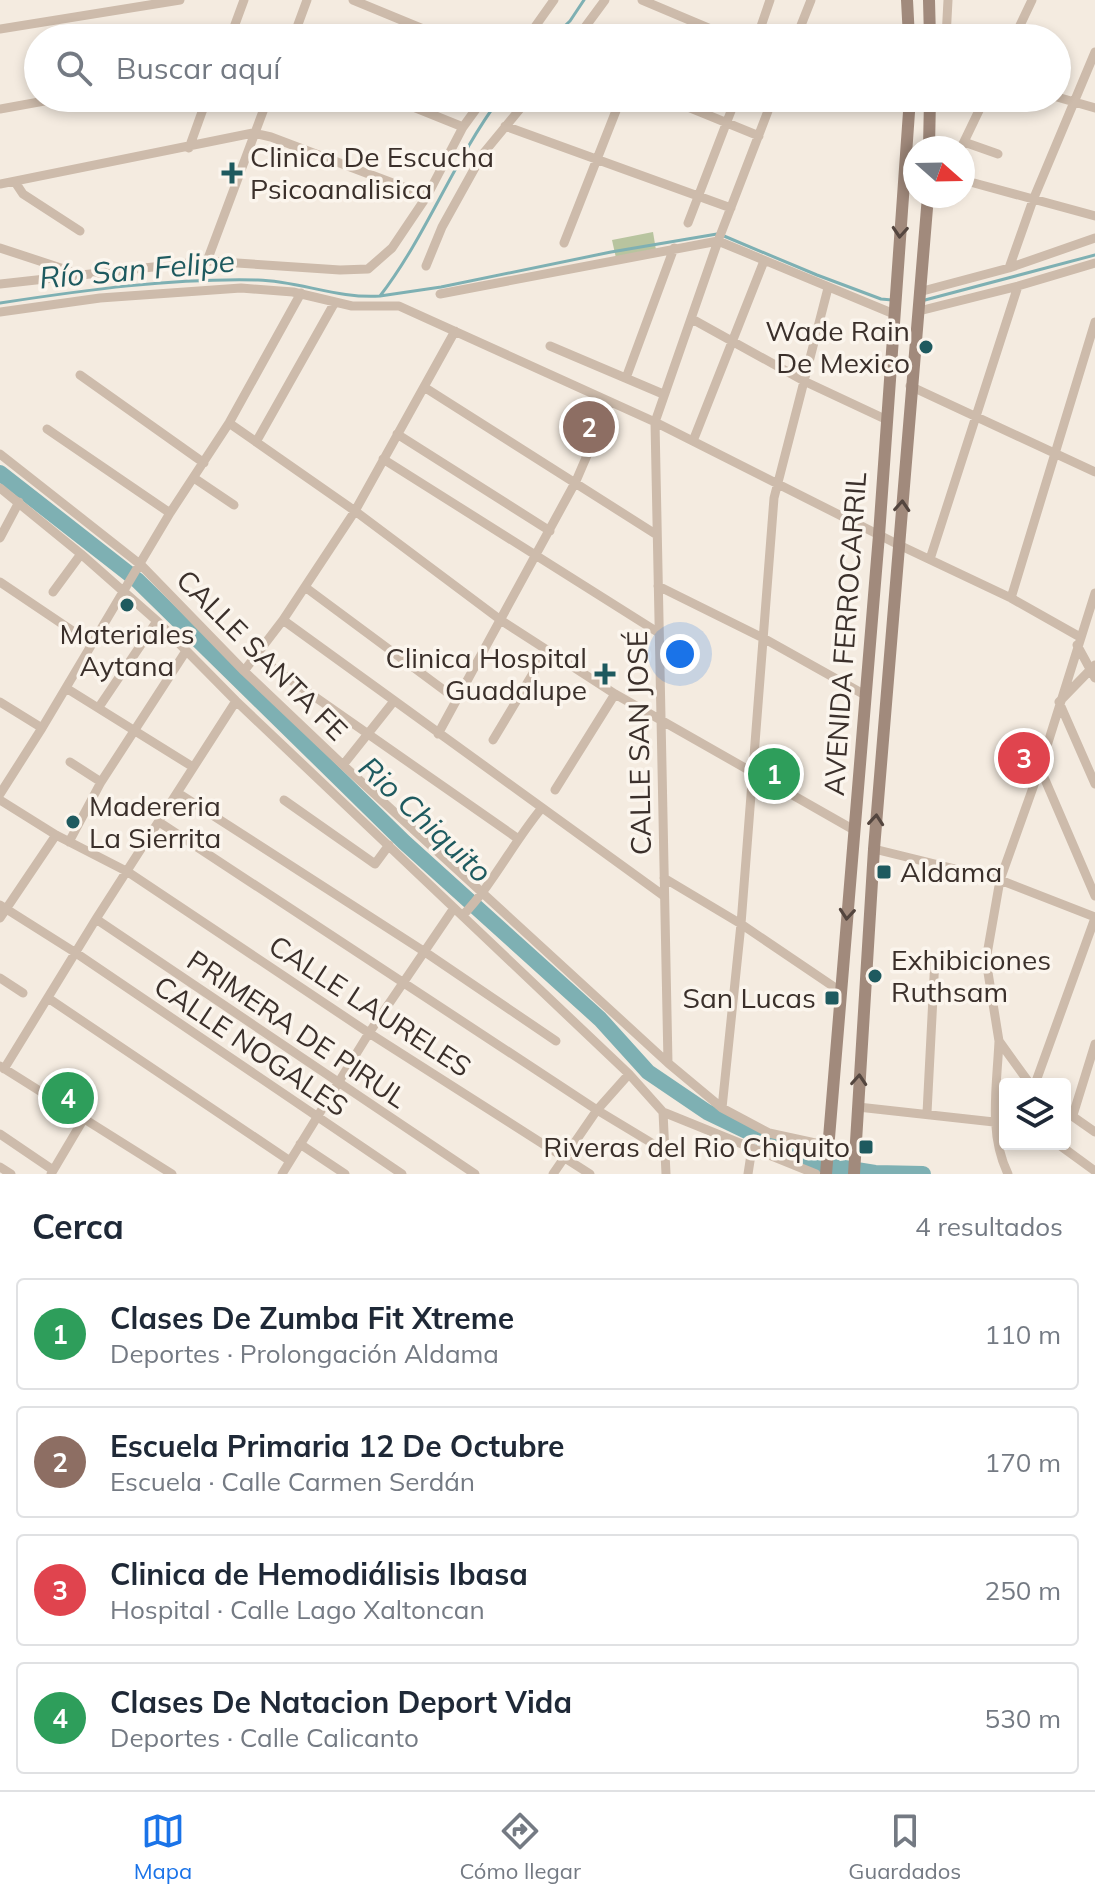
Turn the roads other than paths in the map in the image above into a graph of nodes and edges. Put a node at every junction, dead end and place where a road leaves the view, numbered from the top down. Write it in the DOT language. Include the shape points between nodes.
graph roads {
  1 [pos="180,0"];
  2 [pos="244,0"];
  3 [pos="307,0"];
  4 [pos="353,0"];
  5 [pos="554,0"];
  6 [pos="605,0"];
  7 [pos="642,0"];
  8 [pos="770,0"];
  9 [pos="811,0"];
  10 [pos="907,0"];
  11 [pos="929,0"];
  12 [pos="948,0"];
  13 [pos="1032,0"];
  14 [pos="31,24"];
  15 [pos="235,24"];
  16 [pos="298,24"];
  17 [pos="411,24"];
  18 [pos="537,24"];
  19 [pos="587,24"];
  20 [pos="699,24"];
  21 [pos="762,24"];
  22 [pos="802,24"];
  23 [pos="908,24"];
  24 [pos="930,24"];
  25 [pos="947,24"];
  26 [pos="1021,24"];
  27 [pos="24,25"];
  28 [pos="0,29"];
  29 [pos="1095,52"];
  30 [pos="1073,102"];
  31 [pos="24,105"];
  32 [pos="1071,107"];
  33 [pos="1095,108"];
  34 [pos="0,109"];
  35 [pos="202,112"];
  36 [pos="262,112"];
  37 [pos="426,112"];
  38 [pos="474,112"];
  39 [pos="517,112"];
  40 [pos="616,112"];
  41 [pos="700,112"];
  42 [pos="731,112"];
  43 [pos="768,112"];
  44 [pos="909,112"];
  45 [pos="930,112"];
  46 [pos="978,112"];
  47 [pos="1069,112"];
  48 [pos="727,123"];
  49 [pos="505,126"];
  50 [pos="463,127"];
  51 [pos="253,133"];
  52 [pos="759,136"];
  53 [pos="929,136"];
  54 [pos="966,136"];
  55 [pos="189,148"];
  56 [pos="975,148"];
  57 [pos="998,154"];
  58 [pos="597,160"];
  59 [pos="15,182"];
  60 [pos="975,183"];
  61 [pos="0,184"];
  62 [pos="427,196"];
  63 [pos="698,196"];
  64 [pos="1033,200"];
  65 [pos="731,208"];
  66 [pos="927,208"];
  67 [pos="1095,216"];
  68 [pos="688,223"];
  69 [pos="80,231"];
  70 [pos="720,236"];
  71 [pos="1095,238"];
  72 [pos="564,243"];
  73 [pos="0,248"];
  74 [pos="674,248"];
  75 [pos="207,261"];
  76 [pos="764,261"];
  77 [pos="1095,263"];
  78 [pos="426,266"];
  79 [pos="1009,268"];
  80 [pos="77,274"];
  81 [pos="0,284"];
  82 [pos="1018,286"];
  83 [pos="828,288"];
  84 [pos="301,293"];
  85 [pos="440,294"];
  86 [pos="919,301"];
  87 [pos="335,302"];
  88 [pos="895,305"];
  89 [pos="0,312"];
  90 [pos="692,319"];
  91 [pos="1095,322"];
  92 [pos="455,331"];
  93 [pos="733,340"];
  94 [pos="550,346"];
  95 [pos="80,375"];
  96 [pos="626,378"];
  97 [pos="806,382"];
  98 [pos="910,386"];
  99 [pos="424,387"];
  100 [pos="663,394"];
  101 [pos="610,402"];
  102 [pos="975,417"];
  103 [pos="885,419"];
  104 [pos="655,422"];
  105 [pos="229,423"];
  106 [pos="47,429"];
  107 [pos="397,434"];
  108 [pos="693,441"];
  109 [pos="256,442"];
  110 [pos="0,454"];
  111 [pos="1056,455"];
  112 [pos="383,459"];
  113 [pos="204,463"];
  114 [pos="1095,472"];
  115 [pos="194,478"];
  116 [pos="576,481"];
  117 [pos="778,484"];
  118 [pos="0,488"];
  119 [pos="19,502"];
  120 [pos="234,505"];
  121 [pos="355,511"];
  122 [pos="170,513"];
  123 [pos="550,531"];
  124 [pos="657,535"];
  125 [pos="879,535"];
  126 [pos="0,538"];
  127 [pos="899,545"];
  128 [pos="81,554"];
  129 [pos="537,556"];
  130 [pos="930,559"];
  131 [pos="138,568"];
  132 [pos="0,582"];
  133 [pos="658,586"];
  134 [pos="305,587"];
  135 [pos="126,590"];
  136 [pos="53,592"];
  137 [pos="1095,593"];
  138 [pos="1011,598"];
  139 [pos="283,620"];
  140 [pos="157,621"];
  141 [pos="502,621"];
  142 [pos="659,633"];
  143 [pos="763,638"];
  144 [pos="1078,641"];
  145 [pos="92,644"];
  146 [pos="547,650"];
  147 [pos="186,651"];
  148 [pos="255,655"];
  149 [pos="1093,666"];
  150 [pos="244,671"];
  151 [pos="1095,678"];
  152 [pos="66,688"];
  153 [pos="615,694"];
  154 [pos="865,695"];
  155 [pos="456,699"];
  156 [pos="236,701"];
  157 [pos="394,701"];
  158 [pos="0,702"];
  159 [pos="1059,702"];
  160 [pos="99,707"];
  161 [pos="661,721"];
  162 [pos="42,728"];
  163 [pos="134,731"];
  164 [pos="370,733"];
  165 [pos="438,734"];
  166 [pos="493,740"];
  167 [pos="70,762"];
  168 [pos="343,765"];
  169 [pos="193,767"];
  170 [pos="1040,768"];
  171 [pos="753,773"];
  172 [pos="101,782"];
  173 [pos="1095,784"];
  174 [pos="555,790"];
  175 [pos="178,793"];
  176 [pos="0,794"];
  177 [pos="0,800"];
  178 [pos="284,800"];
  179 [pos="541,809"];
  180 [pos="159,822"];
  181 [pos="854,830"];
  182 [pos="56,835"];
  183 [pos="517,838"];
  184 [pos="69,842"];
  185 [pos="389,845"];
  186 [pos="874,849"];
  187 [pos="128,872"];
  188 [pos="664,878"];
  189 [pos="1000,880"];
  190 [pos="479,896"];
  191 [pos="664,896"];
  192 [pos="1095,896"];
  193 [pos="3,907"];
  194 [pos="454,908"];
  195 [pos="466,912"];
  196 [pos="1095,917"];
  197 [pos="0,918"];
  198 [pos="96,919"];
  199 [pos="741,924"];
  200 [pos="425,952"];
  201 [pos="76,953"];
  202 [pos="935,958"];
  203 [pos="0,978"];
  204 [pos="403,984"];
  205 [pos="840,991"];
  206 [pos="23,993"];
  207 [pos="48,998"];
  208 [pos="369,1033"];
  209 [pos="556,1041"];
  210 [pos="837,1041"];
  211 [pos="862,1041"];
  212 [pos="999,1041"];
  213 [pos="1095,1044"];
  214 [pos="668,1063"];
  215 [pos="2,1068"];
  216 [pos="629,1074"];
  217 [pos="1000,1078"];
  218 [pos="1027,1078"];
  219 [pos="1034,1078"];
  220 [pos="338,1083"];
  221 [pos="858,1107"];
  222 [pos="722,1108"];
  223 [pos="999,1108"];
  224 [pos="1071,1108"];
  225 [pos="597,1110"];
  226 [pos="663,1112"];
  227 [pos="927,1113"];
  228 [pos="1071,1114"];
  229 [pos="315,1118"];
  230 [pos="83,1120"];
  231 [pos="994,1122"];
  232 [pos="1095,1132"];
  233 [pos="0,1134"];
  234 [pos="300,1144"];
  235 [pos="752,1148"];
  236 [pos="829,1149"];
  237 [pos="1066,1150"];
  238 [pos="665,1151"];
  239 [pos="564,1157"];
  240 [pos="290,1161"];
  241 [pos="0,1167"];
  242 [pos="1095,1171"];
  243 [pos="52,1172"];
  244 [pos="823,1173"];
  245 [pos="11,1174"];
  246 [pos="172,1174"];
  247 [pos="282,1174"];
  248 [pos="345,1174"];
  249 [pos="402,1174"];
  250 [pos="475,1174"];
  251 [pos="553,1174"];
  252 [pos="590,1174"];
  253 [pos="666,1174"];
  254 [pos="748,1174"];
  255 [pos="854,1174"];
  256 [pos="1008,1174"];
  1 -- 14 [label="street"];
  2 -- 15 [label="street"];
  3 -- 16 [label="street"];
  4 -- 17 [label="street"];
  5 -- 18 [label="street"];
  6 -- 19 [label="street"];
  7 -- 20 [label="street"];
  8 -- 21 [label="street"];
  9 -- 22 [label="street"];
  10 -- 23 [label="main road"];
  11 -- 24 [label="main road"];
  12 -- 25 [label="street"];
  13 -- 26 [label="street"];
  27 -- 28 [label="street"];
  29 -- 30 [label="street"];
  30 -- 32 [label="street"];
  30 -- 33 [label="street"];
  31 -- 34 [label="street"];
  35 -- 55 [label="street"];
  36 -- 51 [label="street"];
  37 -- 50 [label="street"];
  38 -- 50 [label="street"];
  39 -- 49 [label="street"];
  40 -- 58 [label="street"];
  41 -- 48 [label="street"];
  42 -- 48 [label="street"];
  43 -- 52 [label="street, CALLE SAN JOSÉ"];
  44 -- 88 [label="main road, AVENIDA FERROCARRIL, one-way"];
  45 -- 53 [label="main road"];
  46 -- 54 [label="street"];
  47 -- 64 [label="street"];
  48 -- 52 [label="street"];
  48 -- 63 [label="street"];
  49 -- 58 [label="street"];
  49 -- 78 [label="street" via="482,155"];
  50 -- 62 [label="street"];
  51 -- 55 [label="street"];
  51 -- 62 [label="street"];
  51 -- 75 [label="street"];
  52 -- 65 [label="street, CALLE SAN JOSÉ"];
  55 -- 59 [label="street"];
  56 -- 57 [label="street"];
  58 -- 63 [label="street"];
  58 -- 72 [label="street"];
  59 -- 61 [label="street"];
  59 -- 69 [label="street" via="23,194"];
  60 -- 64 [label="street"];
  62 -- 75 [label="street" via="392,248 368,269"];
  63 -- 65 [label="street"];
  63 -- 68 [label="street"];
  64 -- 67 [label="street"];
  64 -- 79 [label="street"];
  65 -- 70 [label="street, CALLE SAN JOSÉ"];
  66 -- 86 [label="main road, AVENIDA FERROCARRIL"];
  70 -- 74 [label="street"];
  70 -- 76 [label="street"];
  70 -- 90 [label="street, CALLE SAN JOSÉ"];
  71 -- 79 [label="street"];
  73 -- 80 [label="street"];
  74 -- 85 [label="street"];
  74 -- 96 [label="street"];
  75 -- 80 [label="street"];
  76 -- 83 [label="street"];
  76 -- 93 [label="street"];
  77 -- 82 [label="street"];
  79 -- 86 [label="street"];
  80 -- 81 [label="street"];
  82 -- 86 [label="street"];
  82 -- 102 [label="street"];
  83 -- 88 [label="street"];
  83 -- 97 [label="street"];
  84 -- 87 [label="street"];
  84 -- 89 [label="street" via="194,290"];
  84 -- 105 [label="street"];
  86 -- 98 [label="main road, AVENIDA FERROCARRIL"];
  87 -- 92 [label="street" via="399,306"];
  87 -- 109 [label="street"];
  88 -- 103 [label="main road, AVENIDA FERROCARRIL"];
  90 -- 93 [label="street"];
  90 -- 100 [label="street, CALLE SAN JOSÉ"];
  91 -- 111 [label="street"];
  92 -- 99 [label="street"];
  92 -- 101 [label="street"];
  93 -- 97 [label="street"];
  93 -- 108 [label="street"];
  94 -- 96 [label="street"];
  95 -- 113 [label="street"];
  96 -- 100 [label="street"];
  97 -- 103 [label="street"];
  97 -- 117 [label="street"];
  98 -- 102 [label="street"];
  127 -- 98 [label="main road, AVENIDA FERROCARRIL, one-way"];
  99 -- 107 [label="street"];
  99 -- 116 [label="street"];
  100 -- 104 [label="street, CALLE SAN JOSÉ"];
  101 -- 104 [label="street"];
  101 -- 116 [label="street"];
  102 -- 111 [label="street"];
  102 -- 130 [label="street"];
  103 -- 125 [label="main road, AVENIDA FERROCARRIL"];
  104 -- 108 [label="street"];
  104 -- 124 [label="street, CALLE SAN JOSÉ"];
  105 -- 109 [label="street"];
  105 -- 113 [label="street"];
  106 -- 122 [label="street"];
  107 -- 112 [label="street"];
  107 -- 123 [label="street"];
  108 -- 117 [label="street"];
  109 -- 121 [label="street"];
  110 -- 131 [label="street, CALLE SANTA FE"];
  111 -- 114 [label="street"];
  111 -- 138 [label="street"];
  112 -- 121 [label="street"];
  112 -- 129 [label="street"];
  113 -- 115 [label="street"];
  115 -- 120 [label="street"];
  115 -- 122 [label="street"];
  116 -- 123 [label="street"];
  116 -- 124 [label="street"];
  117 -- 125 [label="street"];
  117 -- 143 [label="street"];
  118 -- 119 [label="street"];
  119 -- 126 [label="street"];
  119 -- 128 [label="street"];
  121 -- 134 [label="street"];
  121 -- 141 [label="street"];
  122 -- 131 [label="street"];
  123 -- 129 [label="street"];
  124 -- 133 [label="street, CALLE SAN JOSÉ"];
  125 -- 127 [label="street"];
  125 -- 154 [label="main road, AVENIDA FERROCARRIL"];
  127 -- 130 [label="street"];
  186 -- 127 [label="main road, AVENIDA FERROCARRIL, one-way"];
  128 -- 135 [label="street"];
  128 -- 136 [label="street"];
  129 -- 141 [label="street"];
  129 -- 142 [label="street"];
  130 -- 138 [label="street"];
  131 -- 135 [label="street"];
  131 -- 150 [label="street, CALLE SANTA FE"];
  132 -- 145 [label="street"];
  133 -- 142 [label="street, CALLE SAN JOSÉ"];
  133 -- 143 [label="street"];
  134 -- 139 [label="street"];
  134 -- 155 [label="street"];
  135 -- 140 [label="street"];
  135 -- 145 [label="street"];
  137 -- 144 [label="street"];
  138 -- 144 [label="street"];
  139 -- 148 [label="street"];
  139 -- 157 [label="street"];
  140 -- 147 [label="street"];
  140 -- 160 [label="street"];
  141 -- 146 [label="street"];
  141 -- 155 [label="street"];
  142 -- 161 [label="street, CALLE SAN JOSÉ"];
  143 -- 154 [label="street"];
  143 -- 171 [label="street"];
  144 -- 149 [label="street"];
  144 -- 159 [label="street"];
  145 -- 152 [label="street"];
  146 -- 153 [label="street"];
  146 -- 166 [label="street"];
  147 -- 156 [label="street"];
  147 -- 163 [label="street"];
  148 -- 150 [label="street"];
  148 -- 164 [label="street"];
  149 -- 151 [label="street"];
  149 -- 159 [label="street"];
  150 -- 168 [label="street, CALLE SANTA FE"];
  152 -- 160 [label="street"];
  152 -- 162 [label="street"];
  153 -- 161 [label="street"];
  153 -- 174 [label="street"];
  154 -- 181 [label="main road, AVENIDA FERROCARRIL"];
  155 -- 165 [label="street"];
  156 -- 169 [label="street"];
  156 -- 185 [label="street"];
  157 -- 164 [label="street"];
  157 -- 165 [label="street"];
  158 -- 162 [label="street"];
  159 -- 170 [label="street"];
  159 -- 173 [label="street"];
  160 -- 163 [label="street"];
  161 -- 171 [label="street"];
  161 -- 188 [label="street, CALLE SAN JOSÉ"];
  162 -- 176 [label="street"];
  163 -- 169 [label="street"];
  163 -- 172 [label="street"];
  164 -- 168 [label="street"];
  164 -- 183 [label="street"];
  165 -- 179 [label="street"];
  167 -- 172 [label="street"];
  168 -- 190 [label="street, CALLE SANTA FE"];
  169 -- 175 [label="street"];
  170 -- 189 [label="street"];
  170 -- 192 [label="street"];
  171 -- 181 [label="street"];
  171 -- 199 [label="street"];
  172 -- 184 [label="street"];
  175 -- 180 [label="street"];
  175 -- 200 [label="street"];
  177 -- 182 [label="street, CALLE LAURELES"];
  178 -- 185 [label="street" via="375,864"];
  179 -- 183 [label="street"];
  179 -- 191 [label="street"];
  180 -- 187 [label="street"];
  180 -- 204 [label="street"];
  181 -- 205 [label="main road, AVENIDA FERROCARRIL, one-way"];
  182 -- 184 [label="street, CALLE LAURELES"];
  182 -- 193 [label="street"];
  183 -- 190 [label="street"];
  184 -- 187 [label="street, CALLE LAURELES"];
  185 -- 194 [label="street"];
  186 -- 189 [label="street"];
  186 -- 211 [label="main road, AVENIDA FERROCARRIL"];
  187 -- 198 [label="street"];
  187 -- 208 [label="street, CALLE LAURELES"];
  188 -- 191 [label="street, CALLE SAN JOSÉ"];
  188 -- 199 [label="street"];
  189 -- 196 [label="street"];
  189 -- 212 [label="street" via="986,960"];
  190 -- 195 [label="street"];
  190 -- 214 [label="street, CALLE SANTA FE"];
  191 -- 214 [label="street, CALLE SAN JOSÉ"];
  193 -- 197 [label="street"];
  193 -- 201 [label="street, CALLE NOGALES"];
  194 -- 195 [label="street"];
  194 -- 200 [label="street"];
  195 -- 216 [label="street"];
  196 -- 219 [label="street"];
  198 -- 201 [label="street"];
  198 -- 220 [label="street, PRIMERA DE PIRUL"];
  199 -- 205 [label="street"];
  199 -- 222 [label="street"];
  200 -- 204 [label="street"];
  200 -- 209 [label="street"];
  201 -- 207 [label="street"];
  201 -- 229 [label="street, CALLE NOGALES"];
  202 -- 227 [label="street"];
  203 -- 206 [label="street"];
  204 -- 208 [label="street"];
  204 -- 225 [label="street"];
  205 -- 210 [label="main road, AVENIDA FERROCARRIL"];
  207 -- 215 [label="street"];
  207 -- 240 [label="street"];
  208 -- 220 [label="street"];
  208 -- 239 [label="street, CALLE LAURELES"];
  210 -- 211 [label="main road"];
  210 -- 236 [label="main road, AVENIDA FERROCARRIL"];
  221 -- 211 [label="main road, AVENIDA FERROCARRIL, one-way"];
  212 -- 217 [label="street"];
  212 -- 218 [label="street"];
  213 -- 224 [label="street"];
  214 -- 222 [label="street, CALLE SANTA FE"];
  215 -- 230 [label="street"];
  216 -- 225 [label="street"];
  216 -- 226 [label="street"];
  220 -- 229 [label="street"];
  220 -- 250 [label="street, PRIMERA DE PIRUL"];
  221 -- 227 [label="street"];
  221 -- 255 [label="main road, AVENIDA FERROCARRIL"];
  222 -- 236 [label="street, CALLE SANTA FE" via="769,1133"];
  223 -- 231 [label="street"];
  225 -- 238 [label="street"];
  225 -- 239 [label="street"];
  226 -- 235 [label="street"];
  226 -- 238 [label="street"];
  227 -- 231 [label="street"];
  228 -- 232 [label="street"];
  229 -- 234 [label="street"];
  229 -- 249 [label="street, CALLE NOGALES"];
  230 -- 243 [label="street"];
  230 -- 246 [label="street"];
  231 -- 256 [label="street"];
  233 -- 243 [label="street"];
  234 -- 240 [label="street"];
  234 -- 248 [label="street"];
  235 -- 244 [label="street"];
  235 -- 254 [label="street"];
  236 -- 244 [label="main road, AVENIDA FERROCARRIL"];
  237 -- 242 [label="street"];
  238 -- 253 [label="street"];
  239 -- 251 [label="street"];
  239 -- 252 [label="street, CALLE LAURELES"];
  240 -- 247 [label="street"];
  241 -- 245 [label="street"];
}
